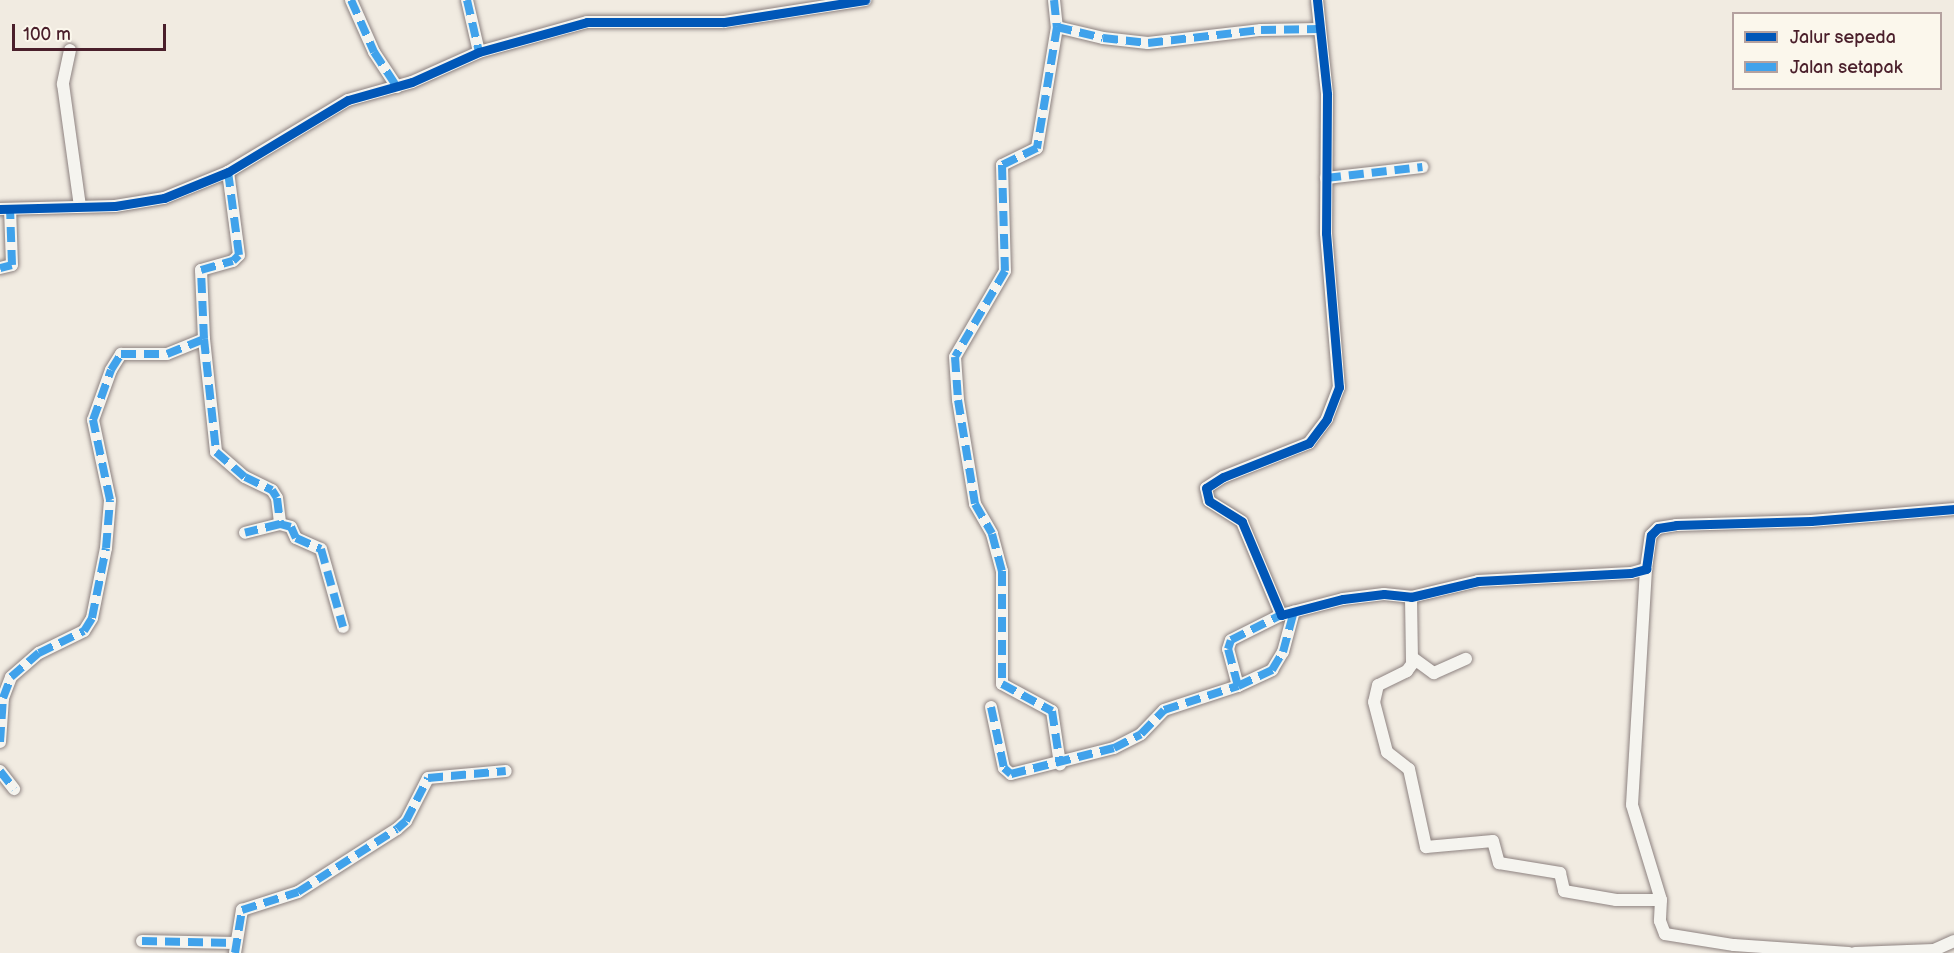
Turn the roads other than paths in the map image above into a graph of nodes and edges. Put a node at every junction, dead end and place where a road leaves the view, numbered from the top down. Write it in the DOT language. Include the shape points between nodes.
graph roads {
  1 [pos="351,0"];
  2 [pos="467,0"];
  3 [pos="865,0"];
  4 [pos="1054,0"];
  5 [pos="1317,0"];
  6 [pos="1057,27"];
  7 [pos="1320,29"];
  8 [pos="70,50"];
  9 [pos="479,52"];
  10 [pos="397,87"];
  11 [pos="1422,167"];
  12 [pos="228,172"];
  13 [pos="1326,178"];
  14 [pos="80,206"];
  15 [pos="5,209"];
  16 [pos="0,268"];
  17 [pos="204,339"];
  18 [pos="1954,509"];
  19 [pos="280,524"];
  20 [pos="245,533"];
  21 [pos="1646,569"];
  22 [pos="1411,597"];
  23 [pos="1294,611"];
  24 [pos="1281,615"];
  25 [pos="343,627"];
  26 [pos="1413,658"];
  27 [pos="1466,658"];
  28 [pos="1238,687"];
  29 [pos="991,707"];
  30 [pos="0,742"];
  31 [pos="1060,764"];
  32 [pos="0,771"];
  33 [pos="506,771"];
  34 [pos="14,789"];
  35 [pos="1661,900"];
  36 [pos="1954,940"];
  37 [pos="142,941"];
  38 [pos="235,948"];
  39 [pos="1934,952"];
  40 [pos="1849,953"];
  41 [pos="1855,953"];
  1 -- 10 [label="street" via="374,52"];
  2 -- 9 [label="street"];
  3 -- 9 [label="street" via="724,22 651,25 597,20"];
  4 -- 6 [label="street"];
  5 -- 7 [label="street"];
  6 -- 7 [label="street" via="1148,43 1268,29"];
  6 -- 31 [label="street" via="1037,148 1002,165 1005,271 955,357 975,504 992,534 1002,571 1002,684 1052,711"];
  7 -- 13 [label="street" via="1327,94"];
  8 -- 14 [label="street" via="63,84"];
  9 -- 10 [label="street"];
  10 -- 12 [label="street" via="339,104"];
  11 -- 13 [label="street"];
  12 -- 14 [label="street" via="150,202"];
  12 -- 17 [label="street" via="240,248 236,259 201,270"];
  13 -- 24 [label="street" via="1329,287 1339,370 1335,402 1309,443 1223,477 1206,488 1209,501 1242,522"];
  14 -- 15 [label="street"];
  15 -- 16 [label="street" via="13,260 12,265"];
  17 -- 19 [label="street" via="216,452 245,477 272,490"];
  17 -- 30 [label="street" via="167,354 121,354 111,370 93,420 110,500 106,548 92,618 84,631 39,653 11,677 3,698"];
  18 -- 21 [label="street" via="1658,528 1651,535"];
  19 -- 20 [label="street"];
  19 -- 25 [label="street" via="291,528 296,538 321,549"];
  21 -- 22 [label="street" via="1598,578 1541,576 1478,581"];
  21 -- 35 [label="street" via="1632,805"];
  22 -- 23 [label="street" via="1359,597"];
  22 -- 26 [label="street"];
  23 -- 24 [label="street"];
  23 -- 28 [label="street" via="1276,665"];
  24 -- 28 [label="street" via="1232,640 1228,649"];
  26 -- 27 [label="street" via="1434,673"];
  26 -- 35 [label="street" via="1407,671 1378,685 1374,702 1388,752 1409,769 1426,847 1493,841 1499,863 1560,873 1564,891 1616,900"];
  28 -- 31 [label="street" via="1164,710 1131,739"];
  29 -- 31 [label="street" via="1007,773"];
  32 -- 34 [label="street"];
  33 -- 38 [label="street" via="428,778 406,821 397,829 304,889 275,902 242,909"];
  35 -- 40 [label="street" via="1660,921 1665,934 1734,945"];
  36 -- 39 [label="street"];
  37 -- 38 [label="street"];
  39 -- 41 [label="street"];
}
